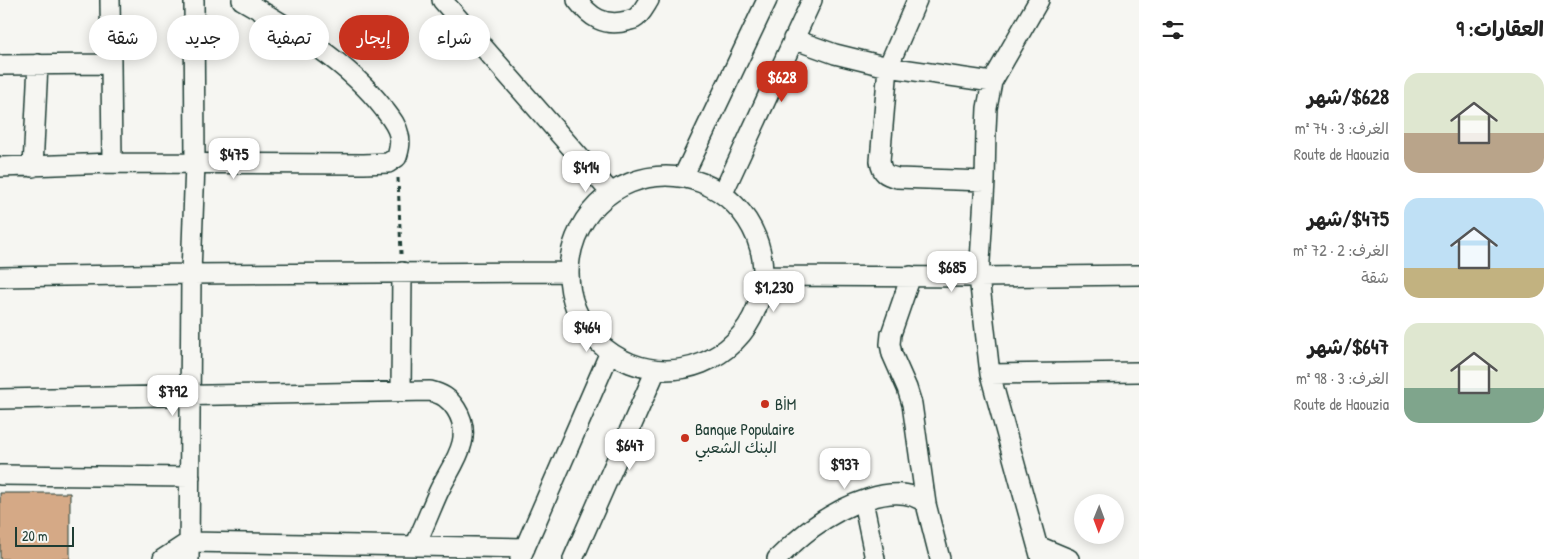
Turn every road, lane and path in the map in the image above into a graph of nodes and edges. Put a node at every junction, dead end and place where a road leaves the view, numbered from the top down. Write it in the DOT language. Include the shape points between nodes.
graph roads {
  1 [pos="110,0"];
  2 [pos="194,0"];
  3 [pos="242,0"];
  4 [pos="442,0"];
  5 [pos="577,0"];
  6 [pos="649,0"];
  7 [pos="766,0"];
  8 [pos="812,0"];
  9 [pos="917,0"];
  10 [pos="1039,0"];
  11 [pos="793,40"];
  12 [pos="38,64"];
  13 [pos="111,64"];
  14 [pos="0,65"];
  15 [pos="888,67"];
  16 [pos="992,82"];
  17 [pos="397,157"];
  18 [pos="112,163"];
  19 [pos="195,163"];
  20 [pos="0,167"];
  21 [pos="33,167"];
  22 [pos="684,177"];
  23 [pos="985,181"];
  24 [pos="611,193"];
  25 [pos="722,193"];
  26 [pos="402,272"];
  27 [pos="569,272"];
  28 [pos="191,274"];
  29 [pos="1139,274"];
  30 [pos="764,276"];
  31 [pos="911,276"];
  32 [pos="979,276"];
  33 [pos="0,277"];
  34 [pos="610,352"];
  35 [pos="656,370"];
  36 [pos="1139,372"];
  37 [pos="990,374"];
  38 [pos="401,391"];
  39 [pos="190,395"];
  40 [pos="0,400"];
  41 [pos="0,475"];
  42 [pos="190,476"];
  43 [pos="863,501"];
  44 [pos="926,504"];
  45 [pos="415,546"];
  46 [pos="189,550"];
  47 [pos="272,551"];
  48 [pos="356,552"];
  49 [pos="1039,552"];
  50 [pos="442,553"];
  51 [pos="523,553"];
  52 [pos="163,559"];
  53 [pos="573,559"];
  54 [pos="778,559"];
  55 [pos="874,559"];
  56 [pos="940,559"];
  57 [pos="1069,559"];
  1 -- 13 [label="street"];
  2 -- 19 [label="street"];
  3 -- 17 [label="street" via="317,46 376,99 399,134"];
  4 -- 24 [label="street"];
  5 -- 6 [label="street" via="585,11 604,22 618,23 634,19"];
  7 -- 22 [label="street"];
  8 -- 11 [label="street"];
  9 -- 15 [label="street"];
  10 -- 16 [label="street"];
  11 -- 15 [label="street"];
  11 -- 25 [label="street"];
  12 -- 13 [label="street"];
  12 -- 14 [label="street"];
  12 -- 21 [label="street"];
  13 -- 18 [label="street"];
  15 -- 16 [label="street"];
  15 -- 23 [label="street" via="880,161 886,175"];
  16 -- 23 [label="street" via="987,108"];
  17 -- 19 [label="street" via="388,163 364,164"];
  17 -- 26 [label="path"];
  18 -- 19 [label="street"];
  18 -- 21 [label="street"];
  19 -- 28 [label="street"];
  20 -- 21 [label="street"];
  22 -- 24 [label="street" via="650,177 633,181"];
  22 -- 25 [label="street"];
  23 -- 32 [label="street"];
  24 -- 27 [label="street" via="589,214 574,241"];
  25 -- 30 [label="street" via="745,215 760,244"];
  26 -- 27 [label="street"];
  26 -- 28 [label="street"];
  26 -- 38 [label="street"];
  27 -- 34 [label="street" via="577,310 588,330"];
  28 -- 33 [label="street"];
  28 -- 39 [label="street"];
  29 -- 32 [label="street"];
  30 -- 31 [label="street"];
  30 -- 35 [label="street" via="757,308 740,337 714,358 683,369"];
  31 -- 32 [label="street"];
  31 -- 44 [label="street" via="890,344 912,404"];
  32 -- 37 [label="street"];
  34 -- 35 [label="street"];
  34 -- 51 [label="street"];
  35 -- 53 [label="street"];
  36 -- 37 [label="street"];
  37 -- 49 [label="street"];
  38 -- 39 [label="street"];
  38 -- 45 [label="street" via="430,390 443,394 460,415 464,429 463,444"];
  39 -- 40 [label="street"];
  39 -- 42 [label="street"];
  41 -- 42 [label="street"];
  42 -- 46 [label="street"];
  43 -- 44 [label="street" via="888,494 906,494"];
  43 -- 54 [label="street" via="813,527"];
  43 -- 55 [label="street"];
  44 -- 56 [label="street"];
  45 -- 48 [label="street"];
  45 -- 50 [label="street"];
  46 -- 47 [label="street"];
  46 -- 52 [label="street"];
  47 -- 48 [label="street"];
  49 -- 57 [label="street"];
  50 -- 51 [label="street"];
}
